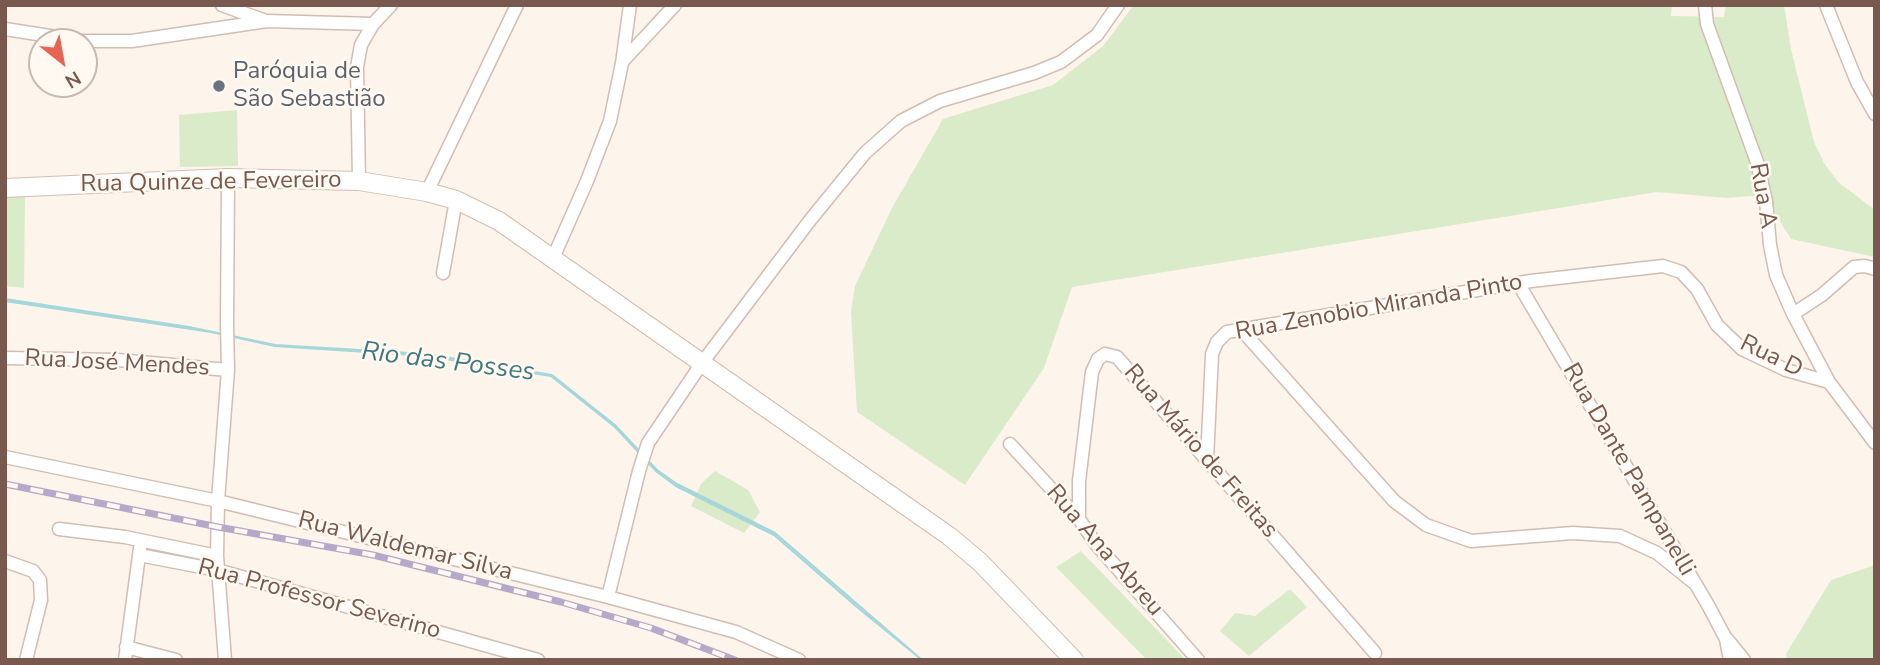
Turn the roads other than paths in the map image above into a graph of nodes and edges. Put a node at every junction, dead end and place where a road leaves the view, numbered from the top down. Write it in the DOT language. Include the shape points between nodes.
graph roads {
  1 [pos="222,5"];
  2 [pos="391,5"];
  3 [pos="517,5"];
  4 [pos="630,5"];
  5 [pos="675,5"];
  6 [pos="1118,5"];
  7 [pos="1705,5"];
  8 [pos="1826,5"];
  9 [pos="267,21"];
  10 [pos="373,24"];
  11 [pos="5,29"];
  12 [pos="622,63"];
  13 [pos="1875,114"];
  14 [pos="228,178"];
  15 [pos="359,181"];
  16 [pos="5,188"];
  17 [pos="427,192"];
  18 [pos="456,200"];
  19 [pos="554,258"];
  20 [pos="1663,266"];
  21 [pos="1875,269"];
  22 [pos="443,273"];
  23 [pos="1518,284"];
  24 [pos="1793,314"];
  25 [pos="1240,328"];
  26 [pos="5,358"];
  27 [pos="702,363"];
  28 [pos="229,370"];
  29 [pos="1829,382"];
  30 [pos="1875,443"];
  31 [pos="1010,444"];
  32 [pos="5,457"];
  33 [pos="1207,460"];
  34 [pos="218,501"];
  35 [pos="1079,519"];
  36 [pos="59,529"];
  37 [pos="140,540"];
  38 [pos="139,555"];
  39 [pos="216,556"];
  40 [pos="5,561"];
  41 [pos="217,570"];
  42 [pos="1693,582"];
  43 [pos="608,597"];
  44 [pos="1726,639"];
  45 [pos="1376,653"];
  46 [pos="126,654"];
  47 [pos="26,660"];
  48 [pos="176,660"];
  49 [pos="225,660"];
  50 [pos="538,660"];
  51 [pos="799,660"];
  52 [pos="1074,660"];
  53 [pos="1198,660"];
  54 [pos="1730,660"];
  55 [pos="1744,660"];
  1 -- 9 [label="street"];
  2 -- 10 [label="street"];
  3 -- 17 [label="street"];
  4 -- 12 [label="street"];
  5 -- 12 [label="street"];
  6 -- 27 [label="street" via="1097,35 1061,62 940,101 901,121 865,153"];
  7 -- 24 [label="street, Rua A" via="1707,24 1757,162 1776,275"];
  8 -- 13 [label="street"];
  9 -- 10 [label="street"];
  9 -- 11 [label="street" via="132,41 82,41"];
  10 -- 15 [label="street" via="357,67"];
  12 -- 19 [label="street" via="610,121"];
  14 -- 15 [label="main road, Rua Quinze de Fevereiro"];
  14 -- 16 [label="main road, Rua Quinze de Fevereiro"];
  14 -- 28 [label="street"];
  15 -- 17 [label="main road, Rua Quinze de Fevereiro"];
  17 -- 18 [label="main road, Rua Quinze de Fevereiro"];
  18 -- 19 [label="main road, Rua Quinze de Fevereiro" via="499,221"];
  18 -- 22 [label="street"];
  19 -- 27 [label="main road, Rua Quinze de Fevereiro"];
  20 -- 23 [label="street, Rua Zenobio Miranda Pinto"];
  20 -- 29 [label="street, Rua D" via="1681,272 1697,289 1717,325 1742,349 1786,370"];
  21 -- 24 [label="street" via="1854,267"];
  23 -- 25 [label="street, Rua Zenobio Miranda Pinto"];
  23 -- 42 [label="street, Rua Dante Pampanelli"];
  24 -- 29 [label="street, Rua A"];
  25 -- 33 [label="street, Rua Zenobio Miranda Pinto" via="1227,332 1212,354"];
  25 -- 42 [label="street" via="1394,501 1426,525 1471,541 1573,533 1620,536 1657,553"];
  26 -- 28 [label="street, Rua José Mendes" via="118,360"];
  27 -- 43 [label="street" via="648,443"];
  27 -- 52 [label="main road, Rua Quinze de Fevereiro" via="949,536"];
  28 -- 34 [label="street"];
  29 -- 30 [label="street, Rua A"];
  31 -- 35 [label="street, Rua Ana Abreu"];
  32 -- 34 [label="street, Rua Waldemar Silva"];
  33 -- 35 [label="street, Rua Mário de Freitas" via="1117,357 1105,354 1092,372"];
  33 -- 45 [label="street, Rua Mário de Freitas"];
  34 -- 39 [label="street"];
  34 -- 43 [label="street, Rua Waldemar Silva"];
  35 -- 53 [label="street, Rua Ana Abreu"];
  36 -- 37 [label="street, Rua Professor Severino"];
  37 -- 38 [label="street"];
  37 -- 39 [label="street, Rua Professor Severino"];
  38 -- 41 [label="street, Rua Professor Severino"];
  38 -- 46 [label="street"];
  39 -- 41 [label="street"];
  40 -- 47 [label="street" via="33,571 40,580 41,600"];
  41 -- 49 [label="street"];
  41 -- 50 [label="street, Rua Professor Severino"];
  42 -- 44 [label="street, Rua Dante Pampanelli"];
  43 -- 51 [label="street, Rua Waldemar Silva" via="736,632"];
  44 -- 54 [label="street, Rua Dante Pampanelli"];
  44 -- 55 [label="street"];
  46 -- 48 [label="street"];
}
